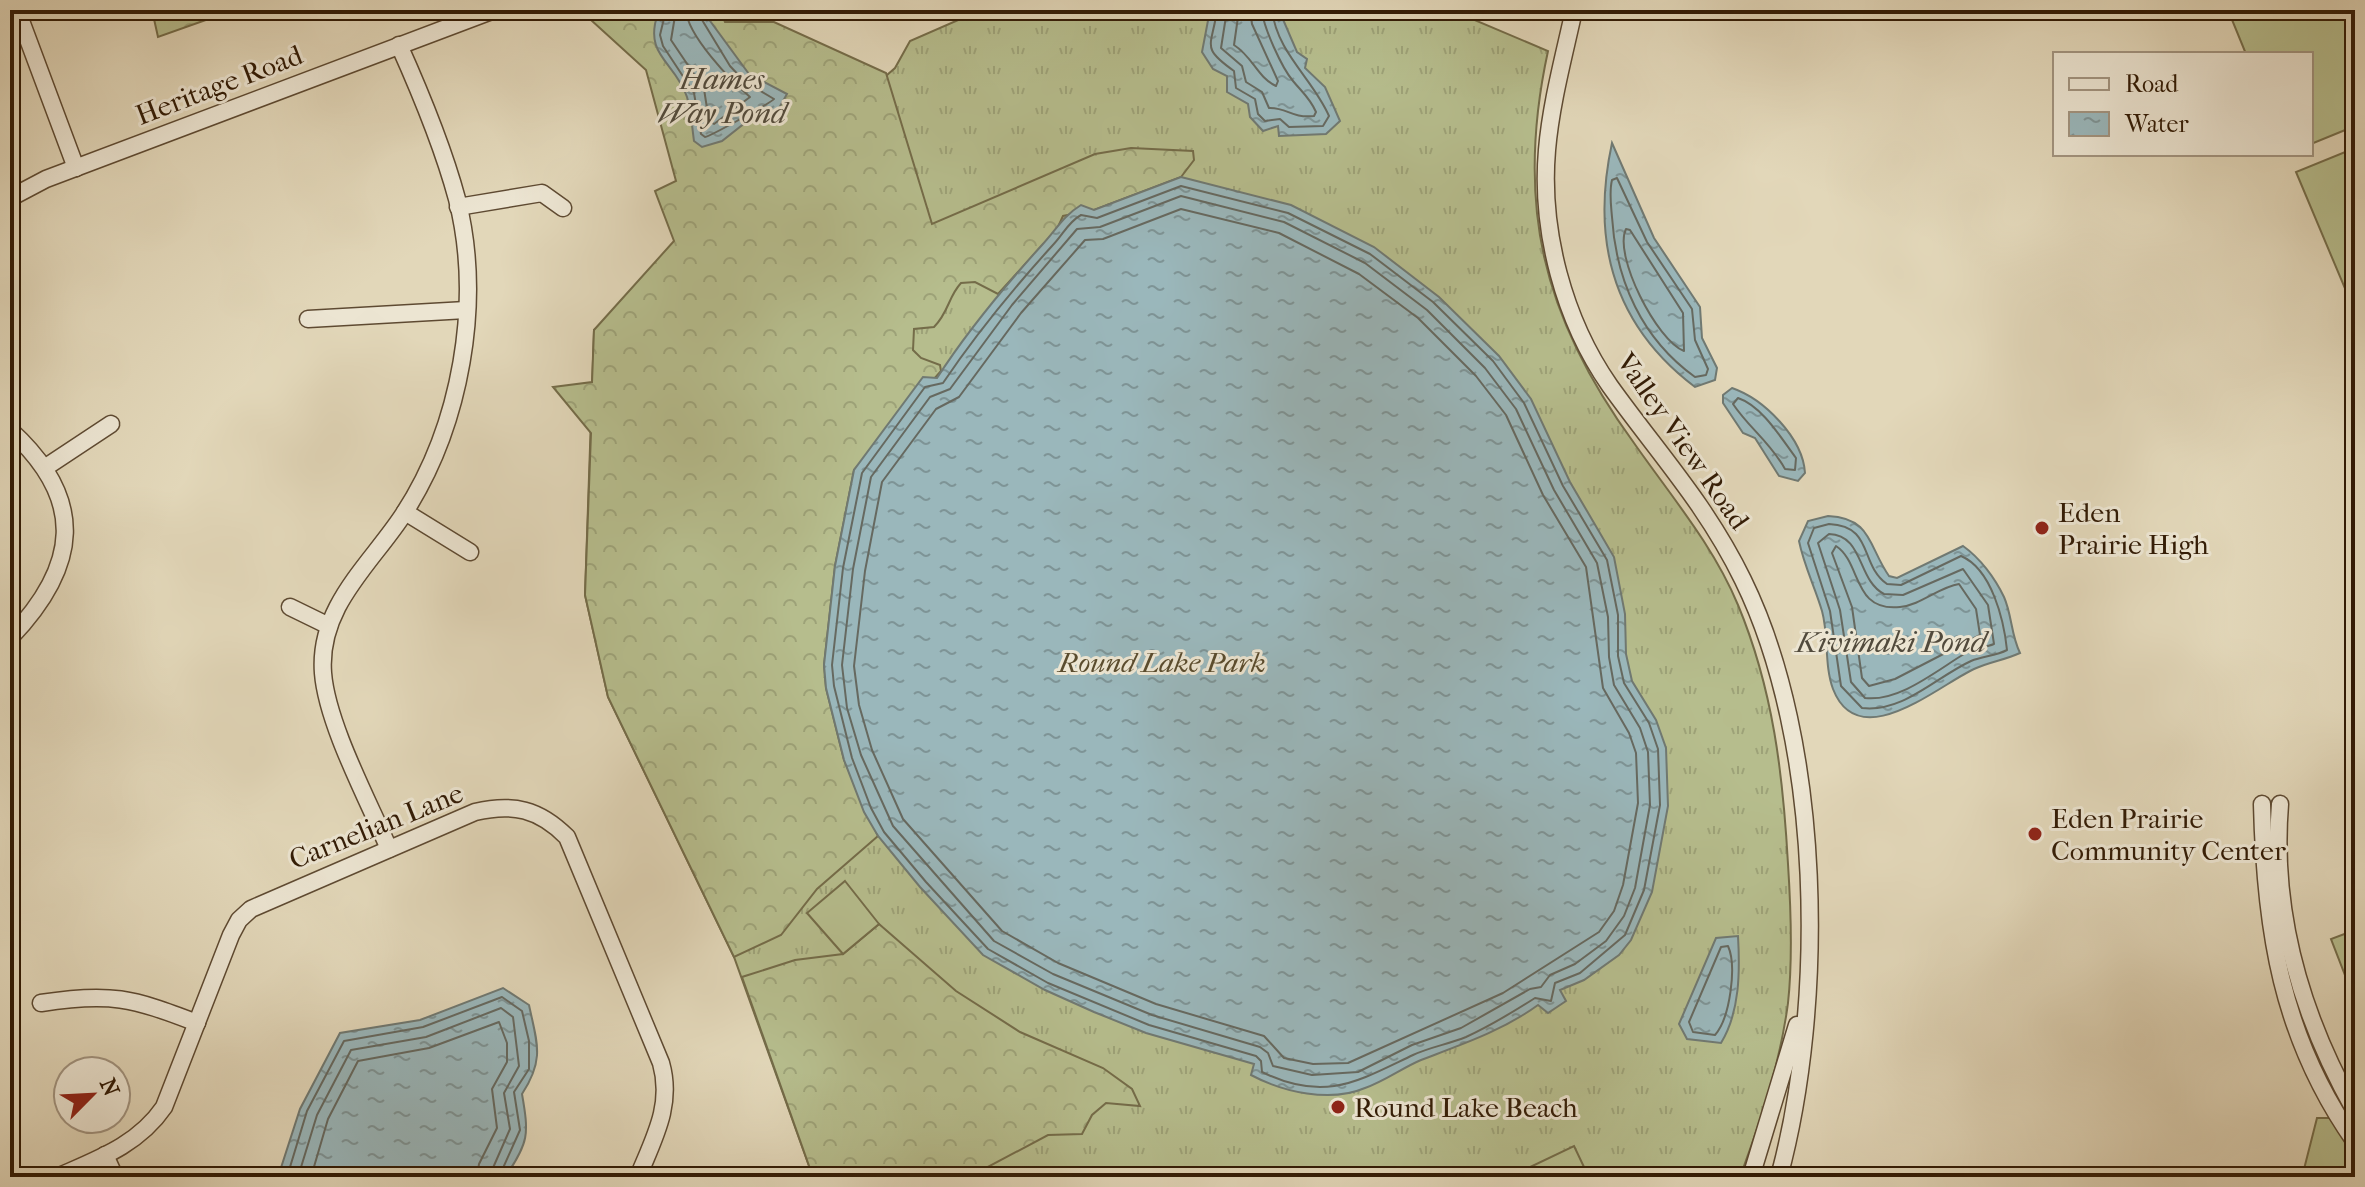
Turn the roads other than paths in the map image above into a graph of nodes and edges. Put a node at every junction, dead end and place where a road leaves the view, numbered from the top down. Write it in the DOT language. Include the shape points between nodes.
graph roads {
  1 [pos="17,10"];
  2 [pos="494,10"];
  3 [pos="1574,10"];
  4 [pos="399,45"];
  5 [pos="76,168"];
  6 [pos="10,198"];
  7 [pos="458,207"];
  8 [pos="563,208"];
  9 [pos="466,310"];
  10 [pos="308,319"];
  11 [pos="111,424"];
  12 [pos="10,430"];
  13 [pos="46,467"];
  14 [pos="405,512"];
  15 [pos="470,552"];
  16 [pos="290,607"];
  17 [pos="329,626"];
  18 [pos="10,638"];
  19 [pos="2262,804"];
  20 [pos="2280,804"];
  21 [pos="389,849"];
  22 [pos="1805,996"];
  23 [pos="41,1003"];
  24 [pos="197,1023"];
  25 [pos="2355,1111"];
  26 [pos="2355,1142"];
  27 [pos="105,1155"];
  28 [pos="57,1177"];
  29 [pos="115,1177"];
  30 [pos="638,1177"];
  31 [pos="1751,1177"];
  32 [pos="1779,1177"];
  1 -- 5 [label="street"];
  2 -- 4 [label="street, Heritage Road"];
  3 -- 22 [label="street, Valley View Road" via="1546,153 1556,259 1574,319 1596,362 1713,524 1749,593 1777,666 1803,792 1809,934"];
  4 -- 5 [label="street, Heritage Road"];
  4 -- 7 [label="street"];
  5 -- 6 [label="street, Heritage Road"];
  7 -- 8 [label="street" via="542,193"];
  7 -- 9 [label="street"];
  9 -- 10 [label="street"];
  9 -- 14 [label="street" via="448,417"];
  11 -- 13 [label="street"];
  12 -- 13 [label="street"];
  13 -- 18 [label="street" via="62,508 62,556 43,600"];
  14 -- 15 [label="street"];
  14 -- 17 [label="street" via="344,592"];
  16 -- 17 [label="street"];
  17 -- 21 [label="street" via="323,673 329,703"];
  19 -- 26 [label="street" via="2264,885 2282,989 2314,1072"];
  20 -- 25 [label="street" via="2280,884 2295,970 2317,1037"];
  21 -- 24 [label="street, Carnelian Lane" via="251,909 231,935"];
  21 -- 30 [label="street, Carnelian Lane" via="495,807 535,812 567,837 667,1082 662,1120"];
  22 -- 31 [label="street, Valley View Road"];
  22 -- 32 [label="street, Valley View Road" via="1803,1063"];
  23 -- 24 [label="street" via="126,997"];
  24 -- 27 [label="street, Carnelian Lane" via="157,1117 131,1141"];
  27 -- 28 [label="street, Carnelian Lane"];
  27 -- 29 [label="street"];
}
